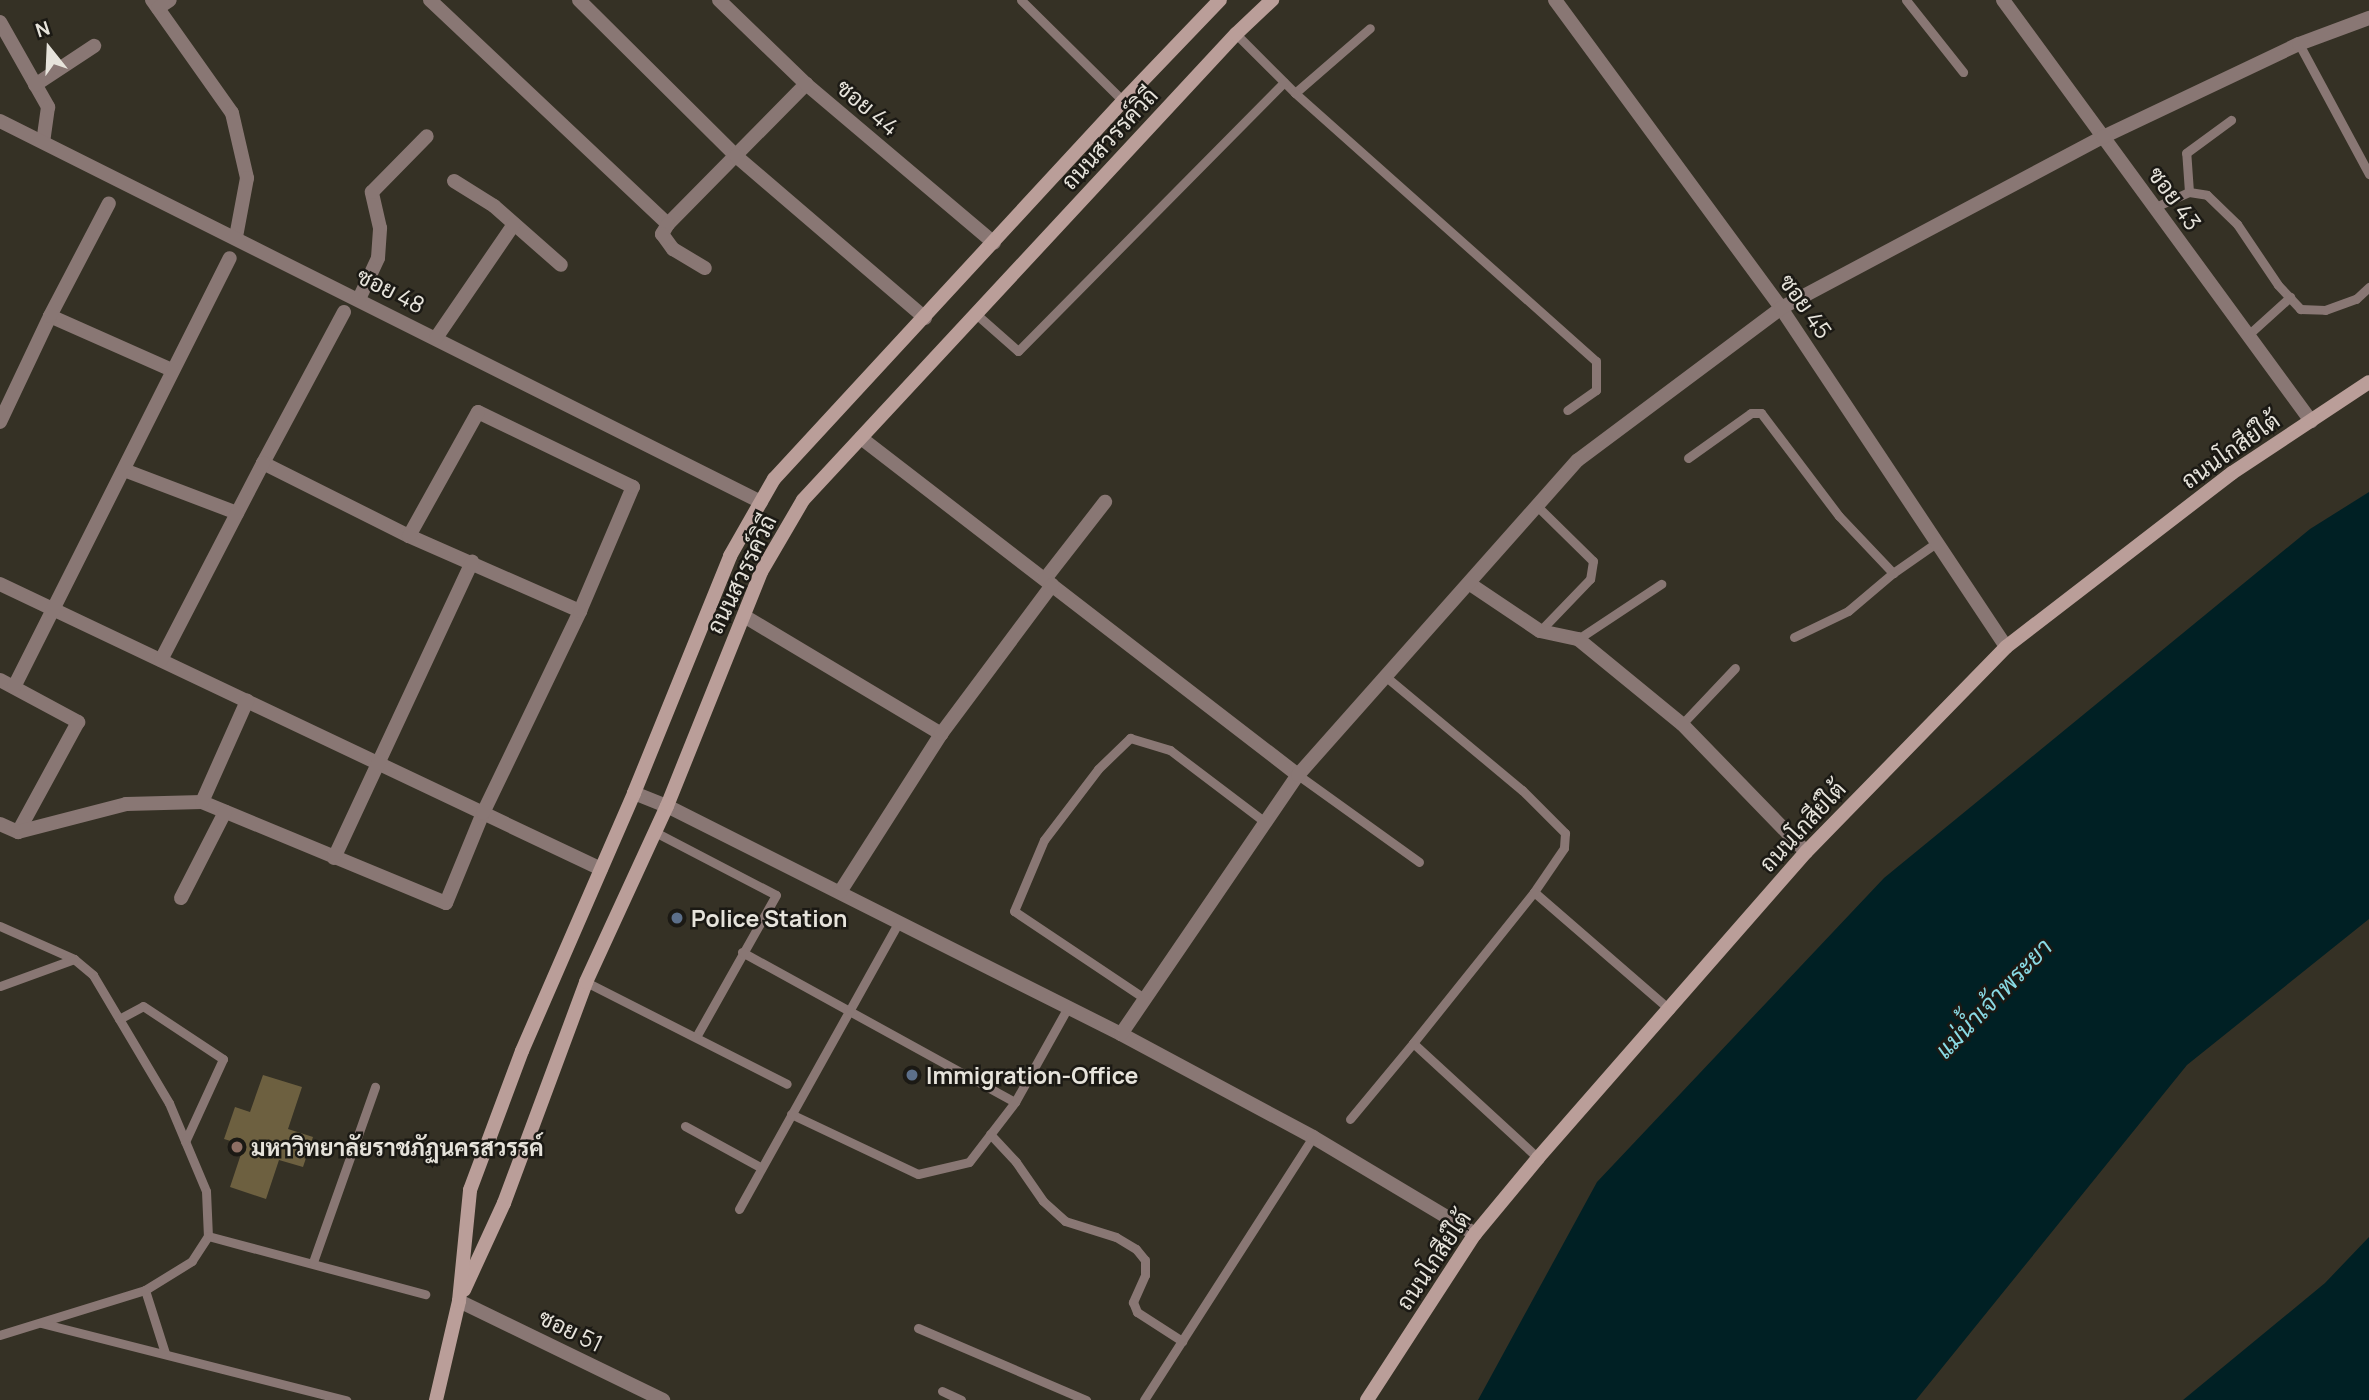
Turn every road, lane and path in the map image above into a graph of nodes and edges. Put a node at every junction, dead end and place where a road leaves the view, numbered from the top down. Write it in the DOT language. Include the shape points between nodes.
graph roads {
  1 [pos="579,0"];
  2 [pos="719,0"];
  3 [pos="1021,0"];
  4 [pos="1220,0"];
  5 [pos="1272,0"];
  6 [pos="1555,0"];
  7 [pos="1906,0"];
  8 [pos="2003,0"];
  9 [pos="160,3"];
  10 [pos="438,3"];
  11 [pos="2369,18"];
  12 [pos="0,22"];
  13 [pos="1370,28"];
  14 [pos="1236,34"];
  15 [pos="2299,44"];
  16 [pos="94,46"];
  17 [pos="1962,72"];
  18 [pos="1284,82"];
  19 [pos="806,84"];
  20 [pos="35,85"];
  21 [pos="1295,93"];
  22 [pos="1123,101"];
  23 [pos="2231,120"];
  24 [pos="0,121"];
  25 [pos="427,136"];
  26 [pos="2103,137"];
  27 [pos="43,141"];
  28 [pos="736,156"];
  29 [pos="2369,174"];
  30 [pos="454,181"];
  31 [pos="2189,192"];
  32 [pos="109,203"];
  33 [pos="2153,208"];
  34 [pos="514,224"];
  35 [pos="668,224"];
  36 [pos="236,237"];
  37 [pos="994,243"];
  38 [pos="230,258"];
  39 [pos="561,265"];
  40 [pos="705,268"];
  41 [pos="2369,287"];
  42 [pos="2290,298"];
  43 [pos="359,299"];
  44 [pos="1781,308"];
  45 [pos="344,312"];
  46 [pos="976,314"];
  47 [pos="50,316"];
  48 [pos="925,318"];
  49 [pos="2248,335"];
  50 [pos="436,338"];
  51 [pos="172,370"];
  52 [pos="2369,382"];
  53 [pos="1567,410"];
  54 [pos="2311,421"];
  55 [pos="0,422"];
  56 [pos="861,438"];
  57 [pos="1688,458"];
  58 [pos="263,463"];
  59 [pos="124,470"];
  60 [pos="761,502"];
  61 [pos="1105,502"];
  62 [pos="1538,507"];
  63 [pos="237,513"];
  64 [pos="409,536"];
  65 [pos="1936,543"];
  66 [pos="471,562"];
  67 [pos="1893,573"];
  68 [pos="1049,582"];
  69 [pos="0,584"];
  70 [pos="1470,584"];
  71 [pos="1661,584"];
  72 [pos="53,609"];
  73 [pos="580,611"];
  74 [pos="744,616"];
  75 [pos="1540,631"];
  76 [pos="1794,637"];
  77 [pos="1578,639"];
  78 [pos="2006,647"];
  79 [pos="160,660"];
  80 [pos="1735,668"];
  81 [pos="1385,676"];
  82 [pos="0,680"];
  83 [pos="14,687"];
  84 [pos="247,701"];
  85 [pos="1682,724"];
  86 [pos="941,734"];
  87 [pos="378,763"];
  88 [pos="1298,775"];
  89 [pos="634,793"];
  90 [pos="202,802"];
  91 [pos="667,806"];
  92 [pos="225,811"];
  93 [pos="483,813"];
  94 [pos="1265,822"];
  95 [pos="0,824"];
  96 [pos="18,832"];
  97 [pos="655,832"];
  98 [pos="1807,852"];
  99 [pos="334,858"];
  100 [pos="1419,862"];
  101 [pos="601,869"];
  102 [pos="1534,891"];
  103 [pos="840,892"];
  104 [pos="181,898"];
  105 [pos="899,922"];
  106 [pos="0,926"];
  107 [pos="742,951"];
  108 [pos="74,959"];
  109 [pos="586,982"];
  110 [pos="0,986"];
  111 [pos="1144,998"];
  112 [pos="1068,1007"];
  113 [pos="1670,1010"];
  114 [pos="851,1012"];
  115 [pos="119,1019"];
  116 [pos="1121,1034"];
  117 [pos="696,1037"];
  118 [pos="1413,1043"];
  119 [pos="787,1084"];
  120 [pos="375,1087"];
  121 [pos="1015,1102"];
  122 [pos="791,1114"];
  123 [pos="1350,1119"];
  124 [pos="685,1126"];
  125 [pos="990,1134"];
  126 [pos="1313,1137"];
  127 [pos="185,1142"];
  128 [pos="1538,1158"];
  129 [pos="760,1167"];
  130 [pos="739,1209"];
  131 [pos="1475,1234"];
  132 [pos="208,1236"];
  133 [pos="313,1262"];
  134 [pos="145,1290"];
  135 [pos="425,1294"];
  136 [pos="459,1301"];
  137 [pos="40,1322"];
  138 [pos="918,1328"];
  139 [pos="0,1335"];
  140 [pos="1182,1341"];
  141 [pos="165,1353"];
  142 [pos="942,1391"];
  143 [pos="346,1400"];
  144 [pos="436,1400"];
  145 [pos="663,1400"];
  146 [pos="961,1400"];
  147 [pos="1086,1400"];
  148 [pos="1144,1400"];
  149 [pos="1367,1400"];
  1 -- 28 [label="street"];
  2 -- 19 [label="street, ซอย 44"];
  3 -- 22 [label="lane"];
  4 -- 22 [label="main road, ถนนสวรรค์วิถี"];
  5 -- 14 [label="main road, ถนนสวรรค์วิถี"];
  6 -- 44 [label="street, ซอย 45"];
  7 -- 17 [label="lane"];
  8 -- 26 [label="street, ซอย 43"];
  9 -- 36 [label="street" via="232,113 247,178"];
  10 -- 35 [label="street"];
  11 -- 15 [label="street"];
  12 -- 20 [label="street"];
  13 -- 21 [label="lane"];
  14 -- 18 [label="lane"];
  14 -- 46 [label="main road, ถนนสวรรค์วิถี"];
  15 -- 26 [label="street"];
  15 -- 29 [label="lane"];
  16 -- 20 [label="street"];
  18 -- 21 [label="lane"];
  18 -- 46 [label="lane" via="1018,351"];
  19 -- 28 [label="street"];
  19 -- 37 [label="street, ซอย 44"];
  20 -- 27 [label="street" via="48,107"];
  21 -- 53 [label="lane" via="1596,361 1596,390"];
  22 -- 37 [label="main road, ถนนสวรรค์วิถี"];
  23 -- 31 [label="lane" via="2186,153"];
  24 -- 27 [label="street, ซอย 48"];
  25 -- 43 [label="street" via="372,192 380,228 378,258"];
  26 -- 33 [label="street, ซอย 43"];
  26 -- 44 [label="street"];
  27 -- 36 [label="street, ซอย 48"];
  28 -- 35 [label="street"];
  28 -- 48 [label="street"];
  30 -- 34 [label="street" via="494,205"];
  31 -- 33 [label="lane"];
  31 -- 42 [label="lane" via="2207,195 2236,224"];
  32 -- 47 [label="street"];
  33 -- 49 [label="street, ซอย 43"];
  34 -- 39 [label="street"];
  34 -- 50 [label="street"];
  35 -- 40 [label="street" via="662,234 673,249"];
  36 -- 43 [label="street, ซอย 48"];
  37 -- 48 [label="main road, ถนนสวรรค์วิถี"];
  38 -- 51 [label="street"];
  41 -- 42 [label="lane" via="2356,299 2325,310 2300,309"];
  42 -- 49 [label="lane"];
  43 -- 50 [label="street, ซอย 48"];
  44 -- 62 [label="street" via="1578,460"];
  44 -- 65 [label="street, ซอย 45"];
  45 -- 58 [label="street"];
  46 -- 56 [label="main road, ถนนสวรรค์วิถี"];
  47 -- 51 [label="street"];
  47 -- 55 [label="street"];
  48 -- 60 [label="main road, ถนนสวรรค์วิถี" via="774,479"];
  49 -- 54 [label="street, ซอย 43"];
  50 -- 60 [label="street, ซอย 48"];
  51 -- 59 [label="street"];
  52 -- 54 [label="main road, ถนนโกสีย์ใต้"];
  54 -- 78 [label="main road, ถนนโกสีย์ใต้" via="2232,473"];
  56 -- 68 [label="street"];
  56 -- 74 [label="main road, ถนนสวรรค์วิถี" via="803,500 761,572"];
  57 -- 67 [label="lane" via="1751,413 1761,413 1839,516"];
  58 -- 63 [label="street"];
  58 -- 64 [label="street"];
  59 -- 63 [label="street"];
  59 -- 72 [label="street"];
  60 -- 89 [label="main road, ถนนสวรรค์วิถี" via="730,556"];
  61 -- 68 [label="street"];
  62 -- 70 [label="street"];
  62 -- 75 [label="lane" via="1592,561 1590,579"];
  63 -- 79 [label="street"];
  64 -- 66 [label="street"];
  64 -- 73 [label="street" via="478,412 633,487"];
  65 -- 67 [label="lane"];
  65 -- 78 [label="street, ซอย 45"];
  66 -- 73 [label="street"];
  66 -- 87 [label="street"];
  67 -- 76 [label="lane" via="1848,611"];
  68 -- 86 [label="street"];
  68 -- 88 [label="street"];
  69 -- 72 [label="street"];
  70 -- 75 [label="street"];
  70 -- 81 [label="street"];
  71 -- 77 [label="lane"];
  72 -- 79 [label="street"];
  72 -- 83 [label="street"];
  73 -- 93 [label="street"];
  74 -- 86 [label="street"];
  74 -- 91 [label="main road, ถนนสวรรค์วิถี"];
  75 -- 77 [label="street"];
  77 -- 85 [label="street"];
  78 -- 98 [label="main road, ถนนโกสีย์ใต้"];
  79 -- 84 [label="street"];
  80 -- 85 [label="lane"];
  81 -- 88 [label="street"];
  81 -- 102 [label="lane" via="1522,790 1565,833 1564,848"];
  82 -- 83 [label="street"];
  83 -- 96 [label="street" via="78,722"];
  84 -- 87 [label="street"];
  84 -- 90 [label="street"];
  85 -- 98 [label="street"];
  86 -- 103 [label="street"];
  87 -- 93 [label="street"];
  87 -- 99 [label="street"];
  88 -- 94 [label="street"];
  88 -- 100 [label="lane"];
  89 -- 91 [label="street"];
  89 -- 101 [label="main road, ถนนสวรรค์วิถี"];
  90 -- 92 [label="street"];
  90 -- 96 [label="street" via="126,804"];
  91 -- 97 [label="main road, ถนนสวรรค์วิถี"];
  91 -- 103 [label="street"];
  92 -- 99 [label="street"];
  92 -- 104 [label="street"];
  93 -- 99 [label="street" via="446,904"];
  93 -- 101 [label="street"];
  94 -- 111 [label="street"];
  94 -- 111 [label="lane" via="1170,750 1130,738 1098,769 1044,840 1014,911"];
  95 -- 96 [label="street"];
  97 -- 107 [label="lane" via="776,894"];
  97 -- 109 [label="main road, ถนนสวรรค์วิถี"];
  98 -- 113 [label="main road, ถนนโกสีย์ใต้"];
  101 -- 136 [label="main road, ถนนสวรรค์วิถี" via="522,1051 470,1190"];
  102 -- 113 [label="lane"];
  102 -- 118 [label="lane"];
  103 -- 105 [label="street"];
  105 -- 112 [label="street"];
  105 -- 114 [label="lane"];
  106 -- 108 [label="lane"];
  107 -- 114 [label="lane"];
  107 -- 117 [label="lane"];
  108 -- 110 [label="lane"];
  108 -- 115 [label="lane" via="93,975"];
  109 -- 117 [label="lane"];
  109 -- 136 [label="main road, ถนนสวรรค์วิถี" via="504,1203"];
  111 -- 116 [label="street"];
  112 -- 116 [label="street"];
  112 -- 121 [label="lane"];
  113 -- 128 [label="main road, ถนนโกสีย์ใต้"];
  114 -- 121 [label="lane"];
  114 -- 122 [label="lane"];
  115 -- 127 [label="lane" via="169,1103"];
  115 -- 127 [label="lane" via="144,1006 223,1059"];
  116 -- 126 [label="street"];
  117 -- 119 [label="lane"];
  118 -- 123 [label="lane"];
  118 -- 128 [label="lane"];
  120 -- 133 [label="lane"];
  121 -- 125 [label="lane"];
  122 -- 125 [label="lane" via="918,1174 968,1162"];
  122 -- 129 [label="lane"];
  124 -- 129 [label="lane"];
  125 -- 140 [label="lane" via="1043,1201 1065,1221 1116,1237 1136,1249 1145,1259 1145,1275 1133,1302 1137,1312"];
  126 -- 131 [label="street"];
  126 -- 140 [label="lane"];
  127 -- 132 [label="lane" via="206,1191"];
  128 -- 131 [label="main road, ถนนโกสีย์ใต้"];
  129 -- 130 [label="lane"];
  131 -- 149 [label="main road, ถนนโกสีย์ใต้"];
  132 -- 133 [label="lane"];
  132 -- 134 [label="lane" via="192,1261"];
  133 -- 135 [label="lane"];
  134 -- 137 [label="lane"];
  134 -- 141 [label="lane"];
  136 -- 144 [label="main road, ถนนสวรรค์วิถี"];
  136 -- 145 [label="street, ซอย 51"];
  137 -- 139 [label="lane"];
  137 -- 141 [label="lane"];
  138 -- 147 [label="lane"];
  140 -- 148 [label="lane"];
  141 -- 143 [label="lane"];
  142 -- 146 [label="lane"];
}
